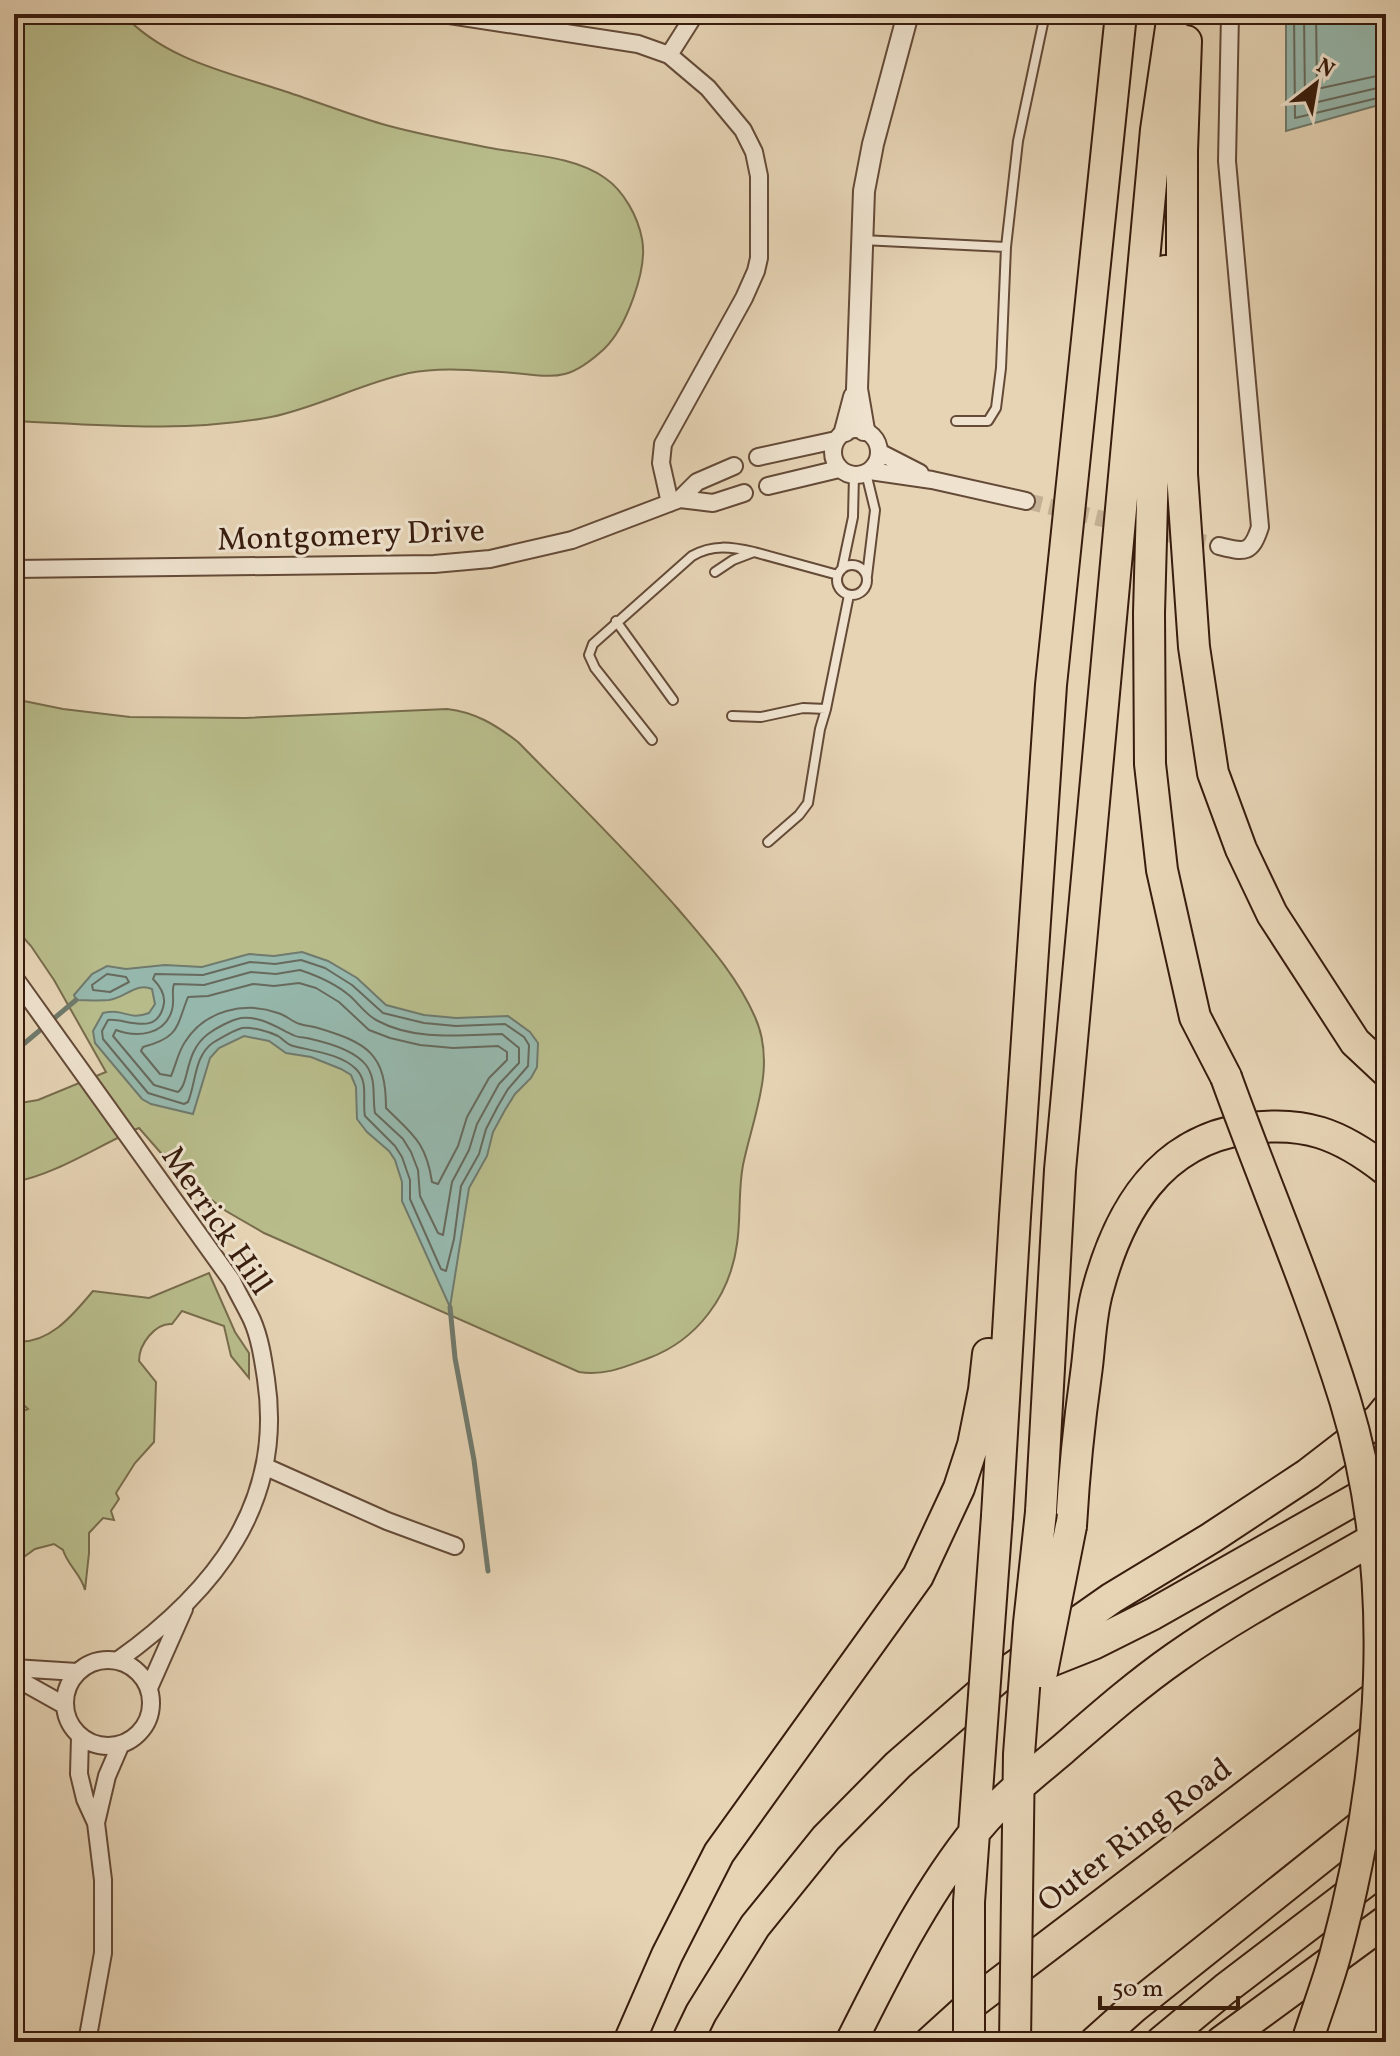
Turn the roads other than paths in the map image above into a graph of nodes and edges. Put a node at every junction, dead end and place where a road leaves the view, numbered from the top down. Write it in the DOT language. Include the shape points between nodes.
graph roads {
  1 [pos="443,14"];
  2 [pos="695,14"];
  3 [pos="908,14"];
  4 [pos="1045,14"];
  5 [pos="1121,14"];
  6 [pos="1173,14"];
  7 [pos="1184,14"];
  8 [pos="1230,14"];
  9 [pos="669,55"];
  10 [pos="861,240"];
  11 [pos="1006,247"];
  12 [pos="956,421"];
  13 [pos="848,434"];
  14 [pos="879,452"];
  15 [pos="758,457"];
  16 [pos="734,466"];
  17 [pos="857,472"];
  18 [pos="932,480"];
  19 [pos="768,486"];
  20 [pos="744,493"];
  21 [pos="675,501"];
  22 [pos="1026,501"];
  23 [pos="1219,546"];
  24 [pos="754,552"];
  25 [pos="14,569"];
  26 [pos="715,572"];
  27 [pos="840,572"];
  28 [pos="867,576"];
  29 [pos="849,595"];
  30 [pos="616,621"];
  31 [pos="673,700"];
  32 [pos="826,709"];
  33 [pos="732,716"];
  34 [pos="652,740"];
  35 [pos="768,842"];
  36 [pos="14,977"];
  37 [pos="1386,1071"];
  38 [pos="1019,1163"];
  39 [pos="1386,1170"];
  40 [pos="1386,1410"];
  41 [pos="266,1467"];
  42 [pos="1386,1482"];
  43 [pos="1379,1537"];
  44 [pos="455,1546"];
  45 [pos="186,1604"];
  46 [pos="117,1661"];
  47 [pos="14,1668"];
  48 [pos="77,1672"];
  49 [pos="14,1677"];
  50 [pos="998,1678"];
  51 [pos="149,1688"];
  52 [pos="1386,1689"];
  53 [pos="64,1705"];
  54 [pos="80,1737"];
  55 [pos="120,1746"];
  56 [pos="1019,1754"];
  57 [pos="1386,1806"];
  58 [pos="96,1823"];
  59 [pos="1386,1866"];
  60 [pos="1386,1921"];
  61 [pos="87,2042"];
  62 [pos="629,2042"];
  63 [pos="687,2042"];
  64 [pos="851,2042"];
  65 [pos="930,2042"];
  66 [pos="969,2042"];
  67 [pos="1015,2042"];
  68 [pos="1095,2042"];
  69 [pos="1161,2042"];
  70 [pos="1221,2042"];
  71 [pos="1307,2042"];
  1 -- 9 [label="street" via="638,44"];
  2 -- 9 [label="street"];
  3 -- 10 [label="street" via="873,144"];
  4 -- 11 [label="lane" via="1018,141"];
  5 -- 38 [label="highway" via="1051,685"];
  6 -- 56 [label="highway, bridge" via="1155,145 1060,1170 1041,1512"];
  7 -- 37 [label="highway" via="1182,474 1194,647 1213,773 1272,914 1355,1042"];
  7 -- 71 [label="highway, bridge" via="1154,429 1149,613 1150,764 1162,870 1195,1017 1226,1077 1345,1403 1373,1531 1379,1608 1380,1667 1369,1792 1335,1957"];
  8 -- 23 [label="street" via="1227,161 1260,527 1248,550"];
  9 -- 21 [label="street" via="708,88 743,130 759,176 759,258 751,285 663,444 661,463"];
  10 -- 11 [label="lane"];
  10 -- 13 [label="street" via="857,389"];
  11 -- 12 [label="lane" via="996,408 988,421"];
  13 -- 14 [label="street" via="877,441"];
  13 -- 15 [label="street"];
  13 -- 17 [label="street" via="833,455"];
  14 -- 17 [label="street" via="876,463"];
  14 -- 18 [label="street"];
  16 -- 21 [label="street, Montgomery Drive" via="697,482"];
  17 -- 18 [label="street"];
  17 -- 19 [label="street"];
  17 -- 27 [label="lane"];
  17 -- 28 [label="lane" via="875,510"];
  18 -- 22 [label="street"];
  20 -- 21 [label="street, Montgomery Drive" via="713,503"];
  21 -- 25 [label="street, Montgomery Drive" via="572,540 490,559"];
  24 -- 26 [label="lane"];
  24 -- 27 [label="lane"];
  24 -- 30 [label="lane" via="730,547 703,550"];
  27 -- 28 [label="lane" via="856,566"];
  27 -- 29 [label="lane" via="838,583"];
  28 -- 29 [label="lane" via="863,590"];
  29 -- 32 [label="lane"];
  30 -- 31 [label="lane"];
  30 -- 34 [label="lane" via="589,655"];
  32 -- 33 [label="lane"];
  32 -- 35 [label="lane" via="808,803"];
  36 -- 41 [label="street, Merrick Hill" via="232,1281 263,1356 271,1428"];
  38 -- 62 [label="highway" via="996,1249 984,1390 973,1445 943,1525 918,1576 719,1853"];
  38 -- 66 [label="highway, bridge" via="969,1902"];
  39 -- 56 [label="highway, bridge" via="1350,1144 1310,1128 1237,1130 1198,1142 1151,1177 1133,1204 1097,1291 1075,1452 1071,1526 1037,1698"];
  40 -- 50 [label="highway" via="1308,1474 1112,1598"];
  41 -- 44 [label="street"];
  41 -- 45 [label="street, Merrick Hill" via="245,1525"];
  42 -- 50 [label="highway" via="1153,1614 1047,1664"];
  43 -- 64 [label="highway, bridge" via="1176,1657 1015,1790 971,1836 932,1893"];
  45 -- 46 [label="street, Merrick Hill"];
  45 -- 51 [label="street, Merrick Hill"];
  46 -- 48 [label="street" via="102,1660"];
  46 -- 51 [label="street" via="141,1675"];
  47 -- 48 [label="street"];
  48 -- 53 [label="street"];
  49 -- 53 [label="street"];
  50 -- 63 [label="highway" via="898,1765 799,1869 755,1926"];
  51 -- 55 [label="street" via="152,1702 144,1729"];
  52 -- 65 [label="highway, Outer Ring Road" via="974,2002"];
  53 -- 54 [label="street"];
  54 -- 55 [label="street" via="92,1744"];
  54 -- 58 [label="street" via="79,1774"];
  55 -- 58 [label="street"];
  56 -- 67 [label="highway, bridge"];
  57 -- 68 [label="highway"];
  58 -- 61 [label="street" via="103,1953"];
  59 -- 69 [label="highway"];
  60 -- 70 [label="highway"];
}
